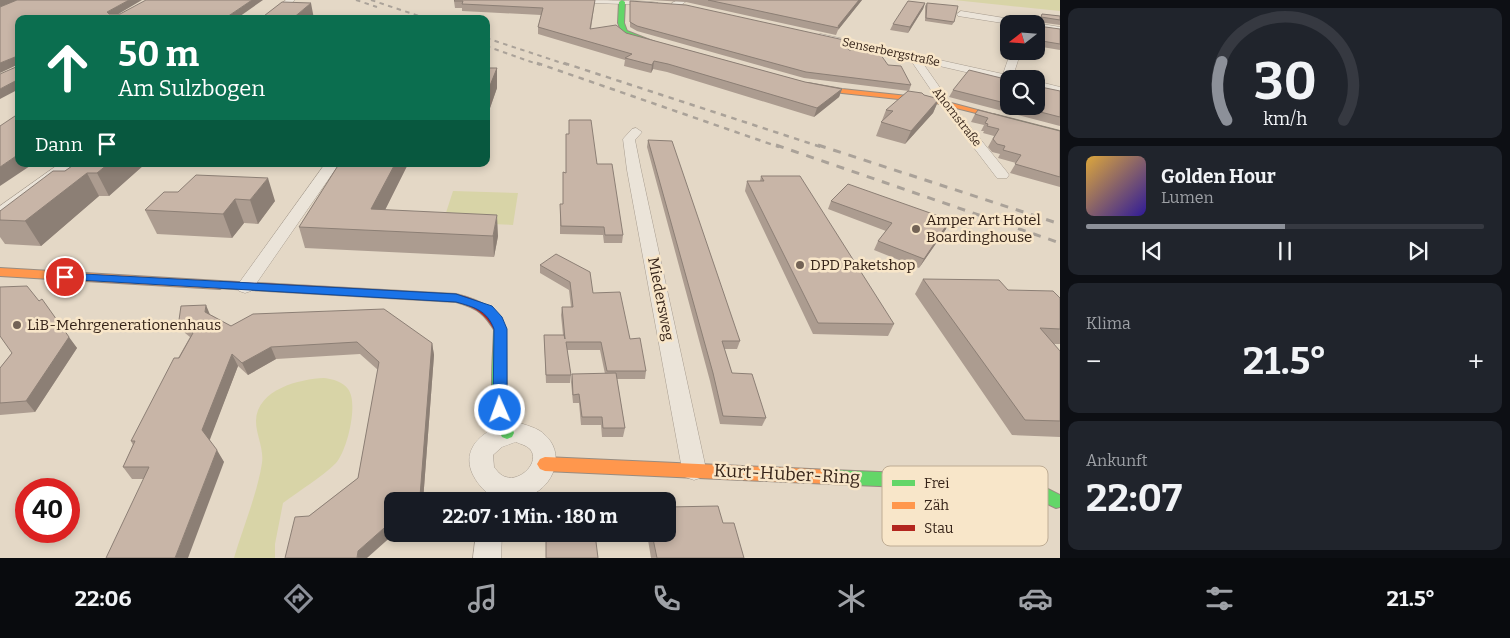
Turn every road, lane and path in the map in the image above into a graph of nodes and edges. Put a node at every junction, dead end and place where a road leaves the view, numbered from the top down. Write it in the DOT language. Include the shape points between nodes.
graph roads {
  1 [pos="291,0"];
  2 [pos="564,0"];
  3 [pos="622,2"];
  4 [pos="675,4"];
  5 [pos="961,14"];
  6 [pos="271,15"];
  7 [pos="1000,20"];
  8 [pos="1045,28"];
  9 [pos="1060,30"];
  10 [pos="810,34"];
  11 [pos="662,45"];
  12 [pos="920,58"];
  13 [pos="1000,76"];
  14 [pos="795,81"];
  15 [pos="1045,86"];
  16 [pos="1060,90"];
  17 [pos="946,104"];
  18 [pos="636,132"];
  19 [pos="1060,133"];
  20 [pos="63,167"];
  21 [pos="330,167"];
  22 [pos="1002,175"];
  23 [pos="0,212"];
  24 [pos="0,272"];
  25 [pos="245,287"];
  26 [pos="507,433"];
  27 [pos="545,464"];
  28 [pos="694,469"];
  29 [pos="882,478"];
  30 [pos="496,492"];
  31 [pos="503,492"];
  32 [pos="488,542"];
  33 [pos="487,558"];
  1 -- 6 [label="street"];
  2 -- 3 [label="street"];
  3 -- 4 [label="street"];
  3 -- 11 [label="street" via="624,32"];
  5 -- 7 [label="street"];
  8 -- 9 [label="street"];
  10 -- 12 [label="street, Senserbergstraße"];
  12 -- 13 [label="street, Senserbergstraße"];
  12 -- 17 [label="street, Ahornstraße" via="917,62"];
  14 -- 17 [label="street" via="829,89"];
  15 -- 16 [label="street"];
  17 -- 19 [label="street"];
  17 -- 22 [label="street, Ahornstraße"];
  18 -- 28 [label="street, Miedersweg" via="629,139 634,170"];
  20 -- 23 [label="street"];
  21 -- 25 [label="street"];
  24 -- 25 [label="street"];
  25 -- 26 [label="street" via="456,298 487,308 496,317 500,329 500,410"];
  26 -- 27 [label="street" via="527,434 535,439 541,446"];
  26 -- 30 [label="street" via="490,441 481,457 481,466"];
  27 -- 28 [label="street, Kurt-Huber-Ring"];
  27 -- 31 [label="street" via="542,473 529,484"];
  28 -- 29 [label="street, Kurt-Huber-Ring"];
  32 -- 33 [label="street"];
}
